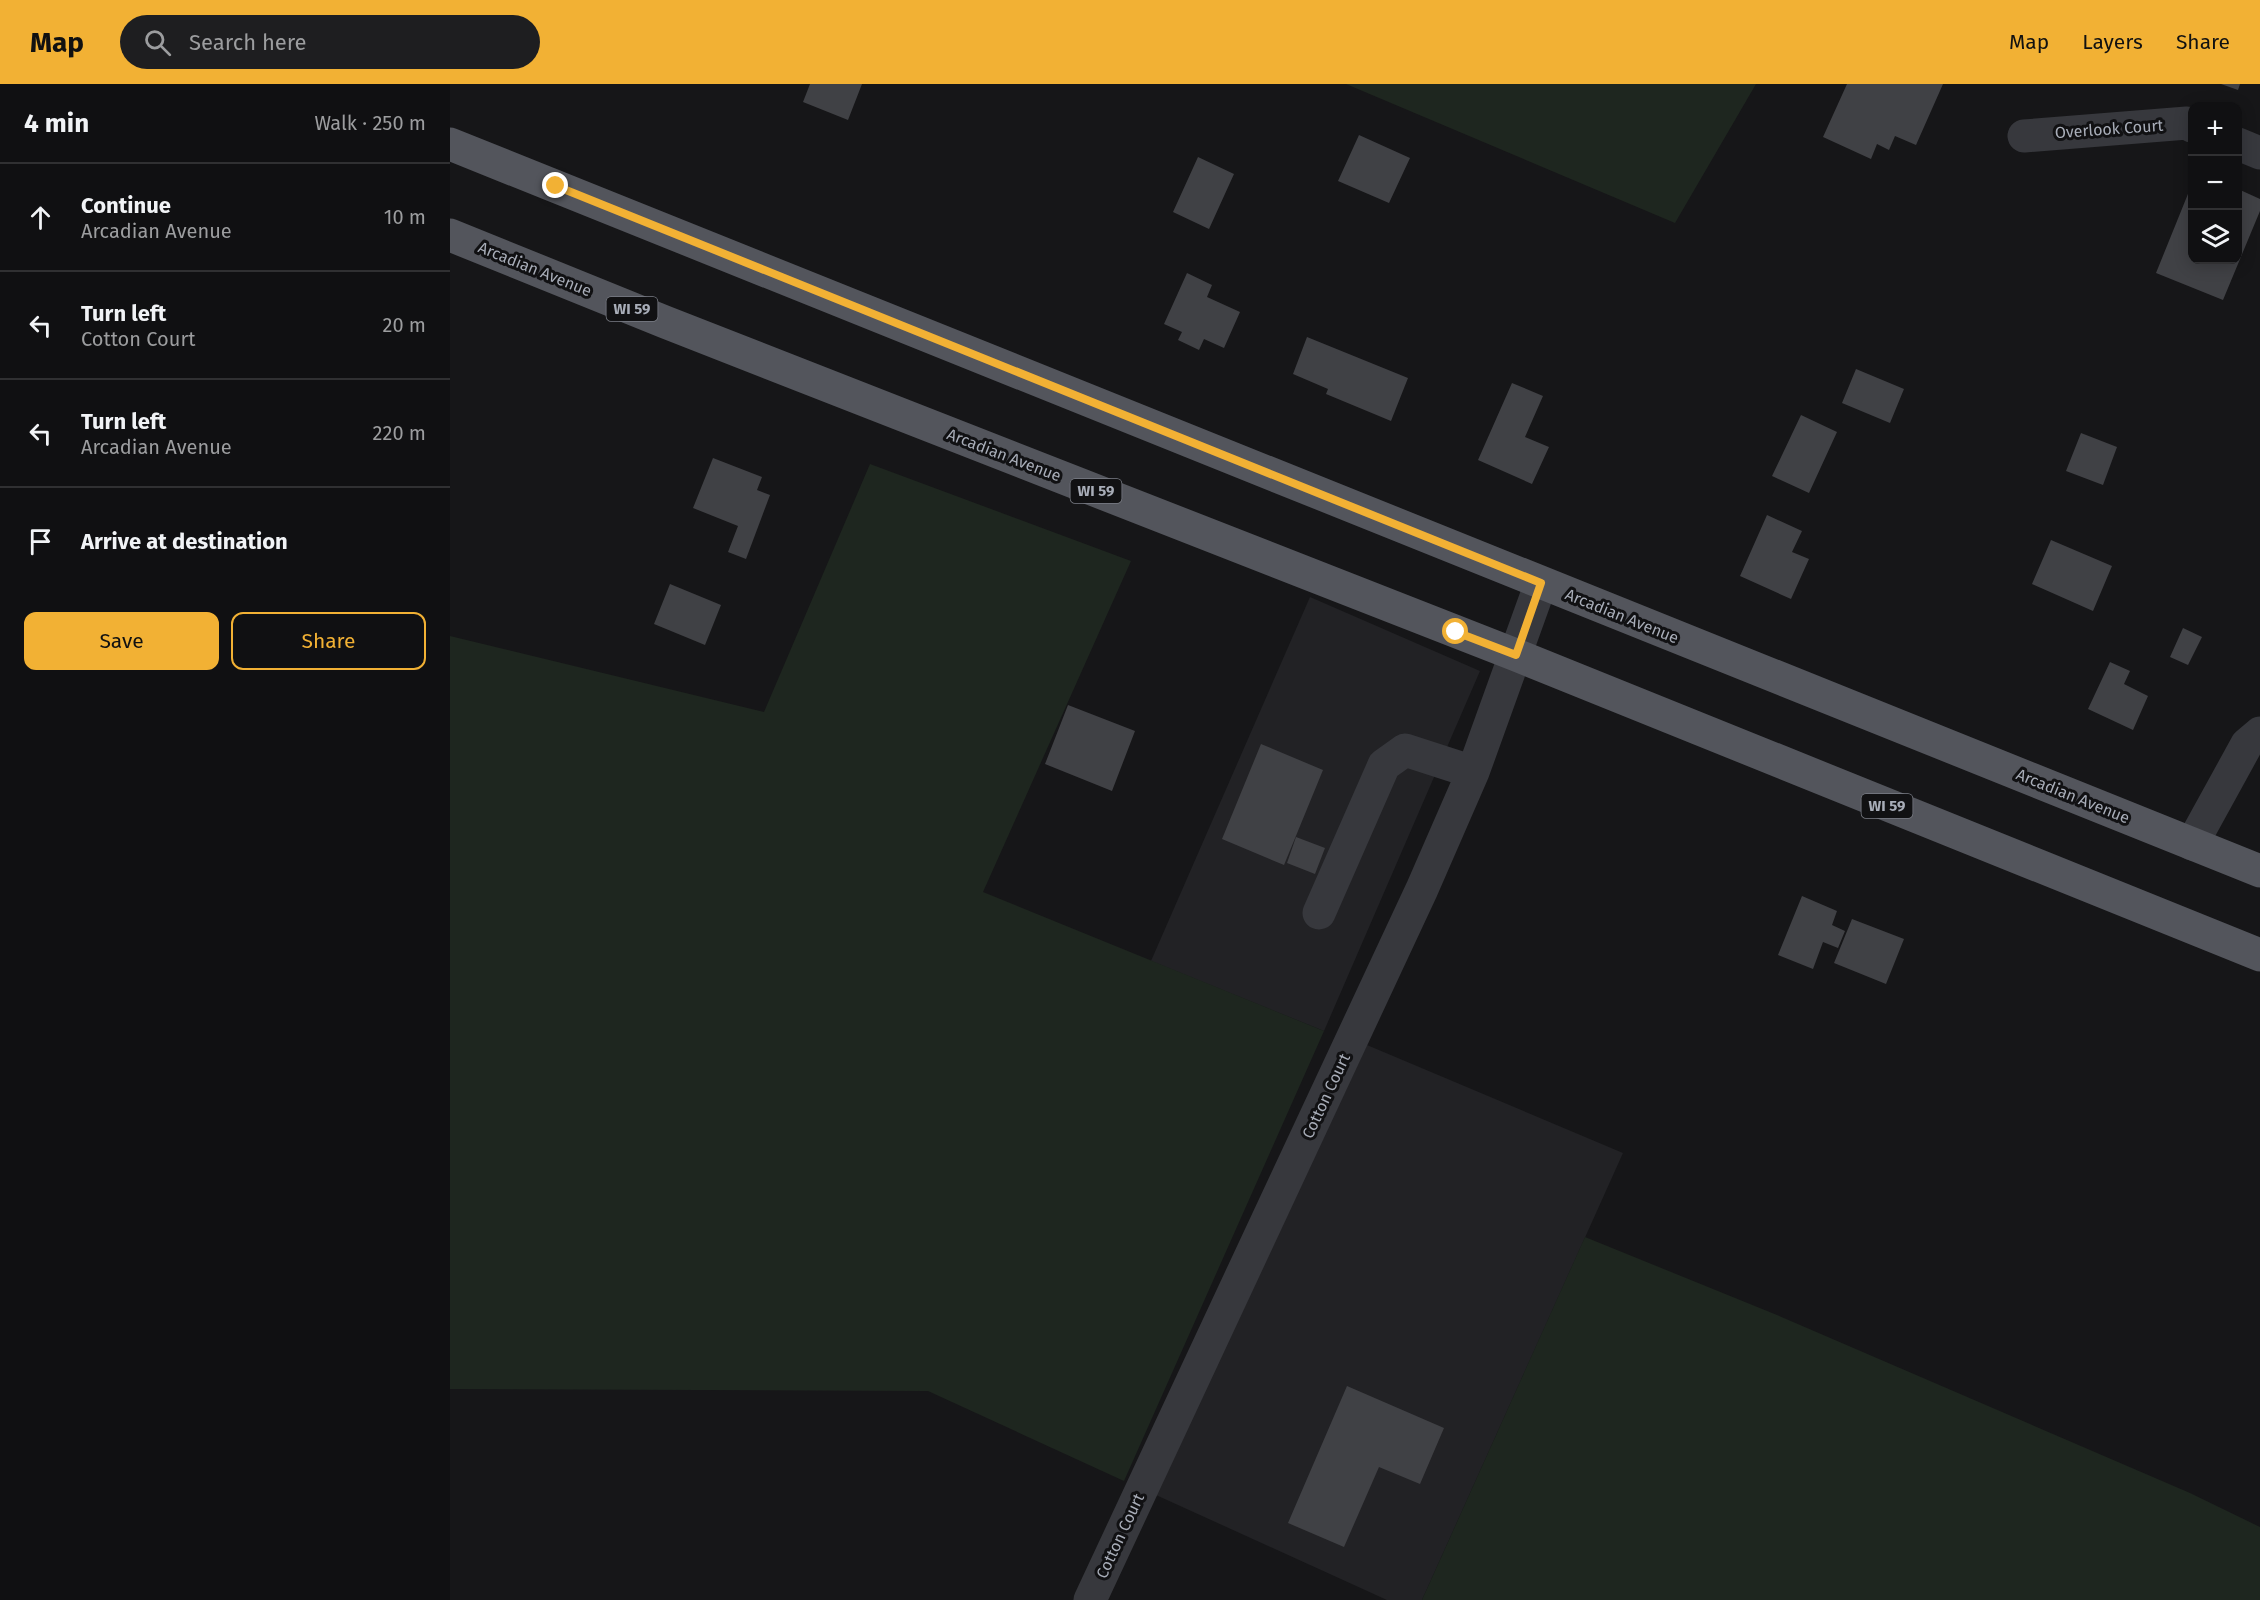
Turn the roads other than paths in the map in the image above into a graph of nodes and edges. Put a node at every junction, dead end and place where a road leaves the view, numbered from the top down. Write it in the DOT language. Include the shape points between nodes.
graph roads {
  1 [pos="2188,124"];
  2 [pos="2024,136"];
  3 [pos="450,144"];
  4 [pos="2242,146"];
  5 [pos="2260,153"];
  6 [pos="450,235"];
  7 [pos="1541,583"];
  8 [pos="1516,655"];
  9 [pos="2260,733"];
  10 [pos="1473,772"];
  11 [pos="2192,843"];
  12 [pos="2260,871"];
  13 [pos="1319,913"];
  14 [pos="2260,955"];
  15 [pos="1090,1600"];
  1 -- 2 [label="street, Overlook Court"];
  3 -- 7 [label="main road, Arcadian Avenue"];
  4 -- 5 [label="street"];
  6 -- 8 [label="main road, Arcadian Avenue / WI 59"];
  7 -- 8 [label="street, Cotton Court"];
  7 -- 11 [label="main road, Arcadian Avenue"];
  8 -- 10 [label="street, Cotton Court"];
  8 -- 14 [label="main road, Arcadian Avenue / WI 59"];
  9 -- 11 [label="street" via="2247,744"];
  10 -- 13 [label="street" via="1405,750 1384,765"];
  10 -- 15 [label="street, Cotton Court"];
  11 -- 12 [label="main road, Arcadian Avenue"];
}
